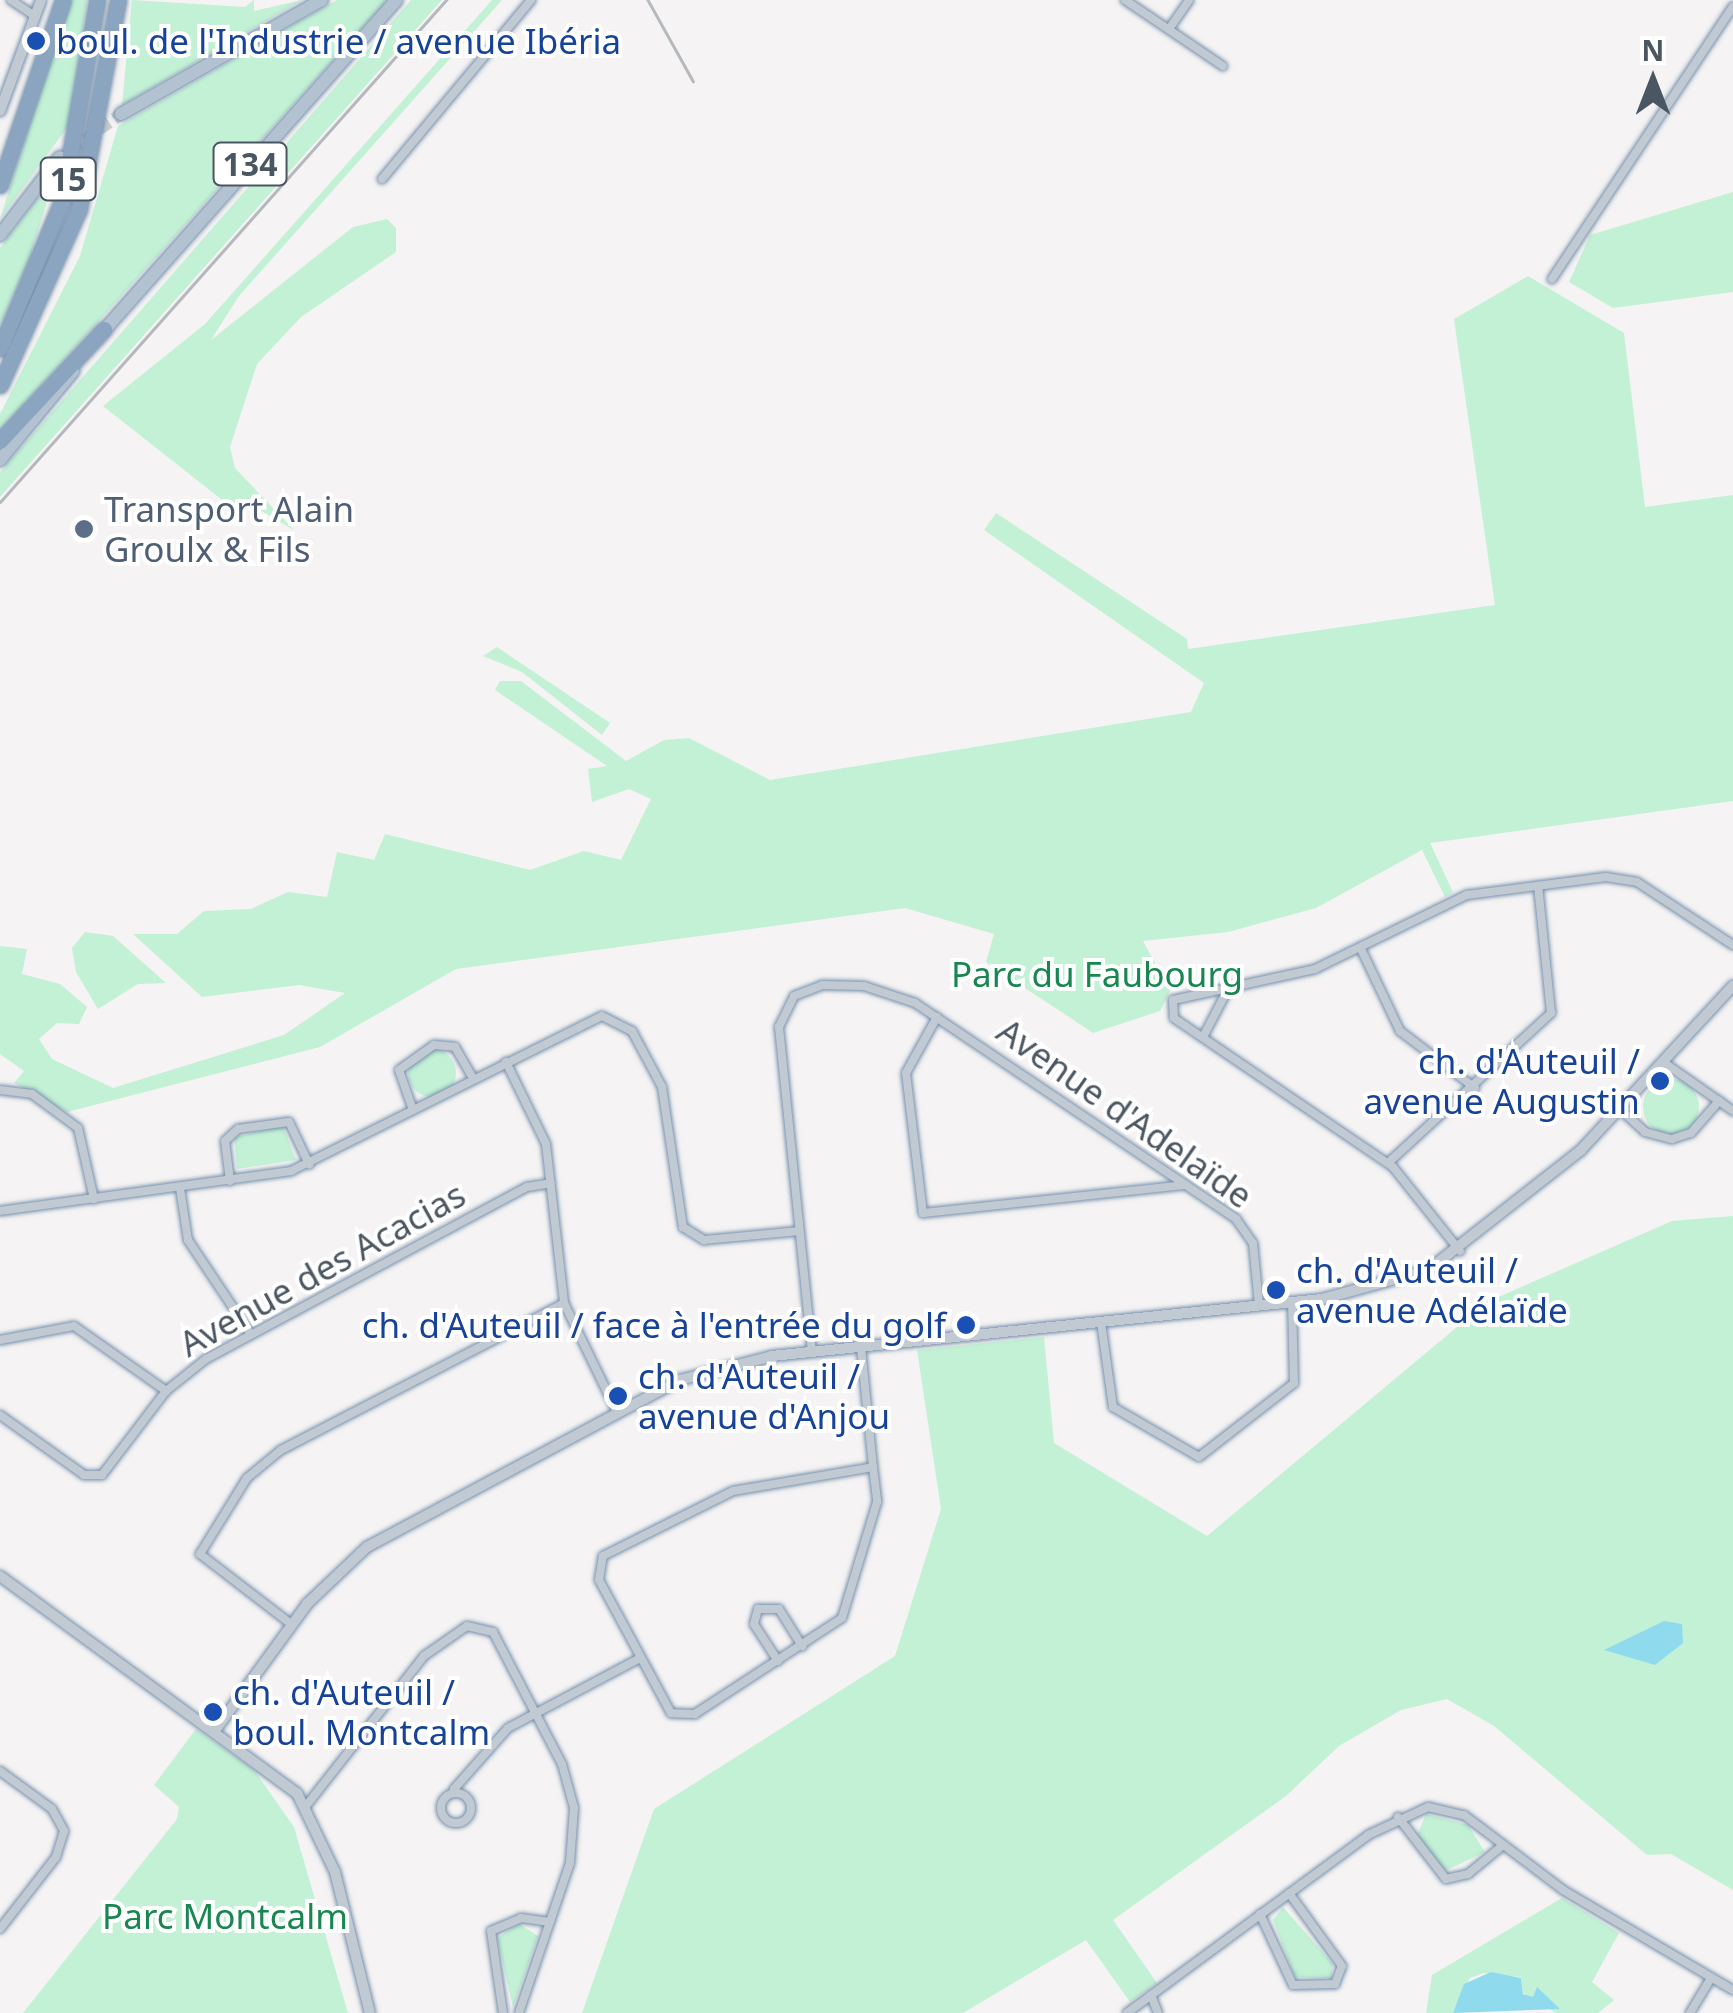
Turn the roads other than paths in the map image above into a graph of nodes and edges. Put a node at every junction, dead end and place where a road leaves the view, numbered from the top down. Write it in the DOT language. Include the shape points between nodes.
graph roads {
  1 [pos="11,0"];
  2 [pos="42,0"];
  3 [pos="63,0"];
  4 [pos="97,0"];
  5 [pos="118,0"];
  6 [pos="322,0"];
  7 [pos="396,0"];
  8 [pos="531,0"];
  9 [pos="1125,0"];
  10 [pos="1189,0"];
  11 [pos="1733,7"];
  12 [pos="36,17"];
  13 [pos="1170,29"];
  14 [pos="1223,66"];
  15 [pos="0,111"];
  16 [pos="121,114"];
  17 [pos="60,158"];
  18 [pos="382,178"];
  19 [pos="0,185"];
  20 [pos="0,235"];
  21 [pos="1552,279"];
  22 [pos="104,329"];
  23 [pos="0,348"];
  24 [pos="0,385"];
  25 [pos="0,441"];
  26 [pos="0,460"];
  27 [pos="1538,886"];
  28 [pos="1733,945"];
  29 [pos="1362,951"];
  30 [pos="1733,986"];
  31 [pos="1227,992"];
  32 [pos="937,1017"];
  33 [pos="1202,1037"];
  34 [pos="506,1062"];
  35 [pos="1666,1064"];
  36 [pos="473,1078"];
  37 [pos="1476,1088"];
  38 [pos="0,1090"];
  39 [pos="1718,1101"];
  40 [pos="413,1110"];
  41 [pos="1622,1111"];
  42 [pos="1733,1111"];
  43 [pos="309,1164"];
  44 [pos="1388,1164"];
  45 [pos="230,1181"];
  46 [pos="551,1183"];
  47 [pos="1185,1185"];
  48 [pos="180,1188"];
  49 [pos="94,1200"];
  50 [pos="0,1211"];
  51 [pos="799,1231"];
  52 [pos="1460,1251"];
  53 [pos="1292,1302"];
  54 [pos="564,1303"];
  55 [pos="1259,1306"];
  56 [pos="1101,1322"];
  57 [pos="250,1333"];
  58 [pos="0,1340"];
  59 [pos="861,1346"];
  60 [pos="812,1352"];
  61 [pos="166,1390"];
  62 [pos="616,1410"];
  63 [pos="0,1415"];
  64 [pos="874,1467"];
  65 [pos="0,1576"];
  66 [pos="291,1624"];
  67 [pos="802,1646"];
  68 [pos="640,1658"];
  69 [pos="778,1661"];
  70 [pos="536,1712"];
  71 [pos="216,1728"];
  72 [pos="0,1771"];
  73 [pos="454,1789"];
  74 [pos="306,1806"];
  75 [pos="1398,1817"];
  76 [pos="1503,1846"];
  77 [pos="1289,1893"];
  78 [pos="1260,1914"];
  79 [pos="550,1922"];
  80 [pos="0,1929"];
  81 [pos="1710,1978"];
  82 [pos="1733,1990"];
  83 [pos="1151,1995"];
  84 [pos="370,2013"];
  85 [pos="503,2013"];
  86 [pos="519,2013"];
  87 [pos="1127,2013"];
  88 [pos="1158,2013"];
  89 [pos="1690,2013"];
  1 -- 12 [label="street"];
  2 -- 12 [label="street"];
  3 -- 19 [label="highway"];
  4 -- 23 [label="highway, 15" via="62,201"];
  5 -- 24 [label="highway, 15" via="80,210"];
  6 -- 16 [label="main road"];
  7 -- 22 [label="main road, 134"];
  8 -- 18 [label="street"];
  9 -- 13 [label="street"];
  10 -- 13 [label="street"];
  11 -- 21 [label="street"];
  12 -- 15 [label="street"];
  13 -- 14 [label="street"];
  17 -- 20 [label="main road"];
  22 -- 25 [label="highway"];
  22 -- 26 [label="main road"];
  27 -- 28 [label="street" via="1627,879"];
  27 -- 29 [label="street" via="1458,898"];
  27 -- 37 [label="street" via="1551,1013"];
  29 -- 31 [label="street"];
  29 -- 37 [label="street" via="1400,1031"];
  30 -- 35 [label="street"];
  31 -- 33 [label="street"];
  31 -- 33 [label="street" via="1170,1004"];
  32 -- 47 [label="street, Avenue d'Adelaïde"];
  32 -- 47 [label="street" via="906,1073 923,1212"];
  32 -- 51 [label="street, Avenue d'Adelaïde" via="864,986 812,987 788,1002 779,1036"];
  33 -- 44 [label="street"];
  34 -- 36 [label="street"];
  34 -- 46 [label="street" via="542,1130"];
  34 -- 51 [label="street" via="590,1018 621,1022 662,1087 682,1227 704,1240"];
  35 -- 39 [label="street"];
  35 -- 41 [label="street"];
  36 -- 40 [label="street"];
  36 -- 40 [label="street" via="455,1047 434,1045 398,1070"];
  37 -- 44 [label="street"];
  38 -- 49 [label="street" via="32,1094 78,1128"];
  39 -- 41 [label="street" via="1680,1138 1650,1135"];
  39 -- 42 [label="street"];
  40 -- 43 [label="street"];
  41 -- 52 [label="street"];
  43 -- 45 [label="street"];
  43 -- 45 [label="street" via="288,1122 238,1128 226,1140"];
  44 -- 52 [label="street"];
  45 -- 48 [label="street"];
  46 -- 54 [label="street"];
  46 -- 57 [label="street, Avenue des Acacias" via="527,1187"];
  47 -- 55 [label="street, Avenue d'Adelaïde" via="1248,1231"];
  48 -- 49 [label="street"];
  48 -- 57 [label="street" via="188,1240"];
  49 -- 50 [label="street"];
  51 -- 60 [label="street, Avenue d'Adelaïde"];
  52 -- 53 [label="street" via="1398,1282"];
  53 -- 55 [label="street"];
  53 -- 56 [label="street" via="1294,1384 1199,1457 1113,1406"];
  54 -- 62 [label="street"];
  54 -- 66 [label="street" via="282,1450 248,1478 200,1554"];
  55 -- 56 [label="street"];
  56 -- 59 [label="street"];
  57 -- 61 [label="street, Avenue des Acacias"];
  58 -- 61 [label="street" via="74,1326"];
  59 -- 60 [label="street"];
  59 -- 64 [label="street"];
  60 -- 62 [label="street" via="705,1371"];
  61 -- 63 [label="street, Avenue des Acacias" via="96,1477"];
  62 -- 66 [label="street" via="388,1532"];
  64 -- 67 [label="street" via="877,1502 848,1607"];
  64 -- 68 [label="street" via="733,1491 608,1551 599,1580"];
  65 -- 71 [label="street"];
  66 -- 71 [label="street"];
  67 -- 69 [label="street"];
  67 -- 69 [label="street" via="779,1609 758,1608 755,1626"];
  68 -- 69 [label="street" via="668,1709 684,1717"];
  68 -- 70 [label="street"];
  70 -- 73 [label="street" via="492,1740"];
  70 -- 74 [label="street" via="493,1632 466,1626 404,1676"];
  70 -- 79 [label="street" via="574,1808 572,1851"];
  71 -- 74 [label="street"];
  72 -- 80 [label="street" via="56,1813 64,1831 56,1857"];
  73 -- 73 [label="street" via="442,1810 458,1823 470,1805"];
  74 -- 84 [label="street" via="339,1887"];
  75 -- 76 [label="street" via="1453,1810"];
  75 -- 76 [label="street" via="1446,1879 1468,1874"];
  75 -- 77 [label="street"];
  76 -- 81 [label="street"];
  77 -- 78 [label="street"];
  77 -- 78 [label="street" via="1342,1966 1339,1980 1292,1986"];
  78 -- 83 [label="street"];
  79 -- 85 [label="street" via="520,1918 491,1931"];
  79 -- 86 [label="street"];
  81 -- 82 [label="street"];
  81 -- 89 [label="street"];
  83 -- 87 [label="street"];
  83 -- 88 [label="street"];
}
